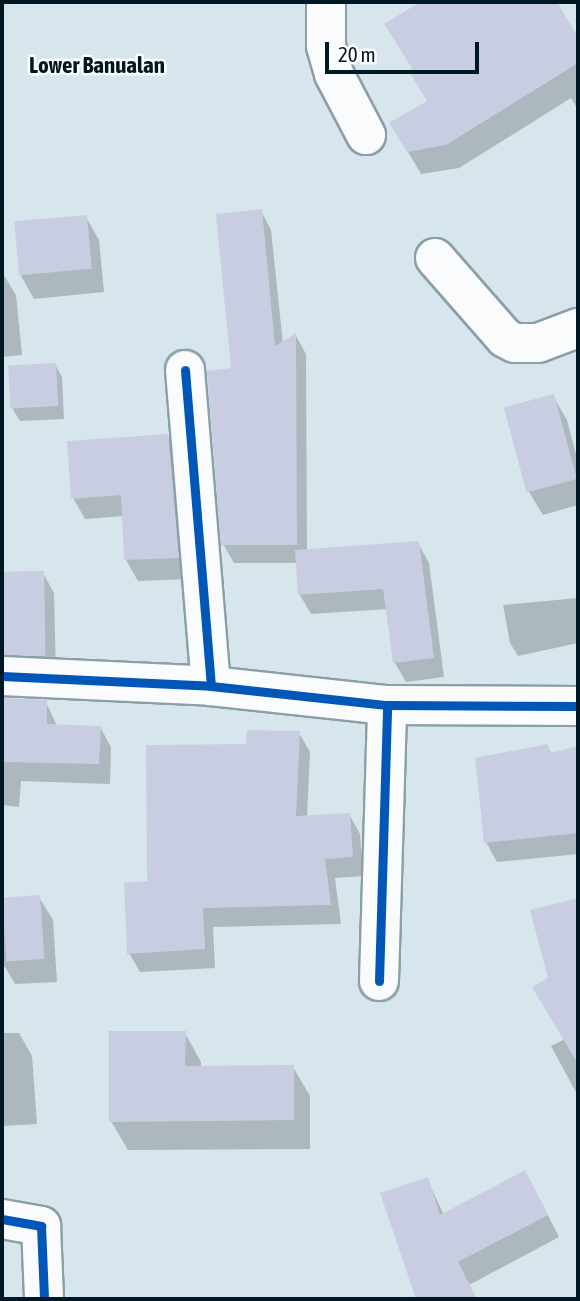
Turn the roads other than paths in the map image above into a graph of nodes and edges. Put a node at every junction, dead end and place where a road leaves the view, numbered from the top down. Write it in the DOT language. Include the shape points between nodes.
graph roads {
  1 [pos="326,2"];
  2 [pos="366,135"];
  3 [pos="435,258"];
  4 [pos="578,328"];
  5 [pos="185,370"];
  6 [pos="2,676"];
  7 [pos="211,686"];
  8 [pos="387,705"];
  9 [pos="578,706"];
  10 [pos="379,981"];
  11 [pos="2,1219"];
  12 [pos="44,1299"];
  1 -- 2 [label="street" via="326,46 334,74"];
  3 -- 4 [label="street" via="505,338 515,343 538,343"];
  5 -- 7 [label="street"];
  6 -- 7 [label="street"];
  7 -- 8 [label="street"];
  8 -- 9 [label="street"];
  8 -- 10 [label="street"];
  11 -- 12 [label="street" via="41,1226"];
}
